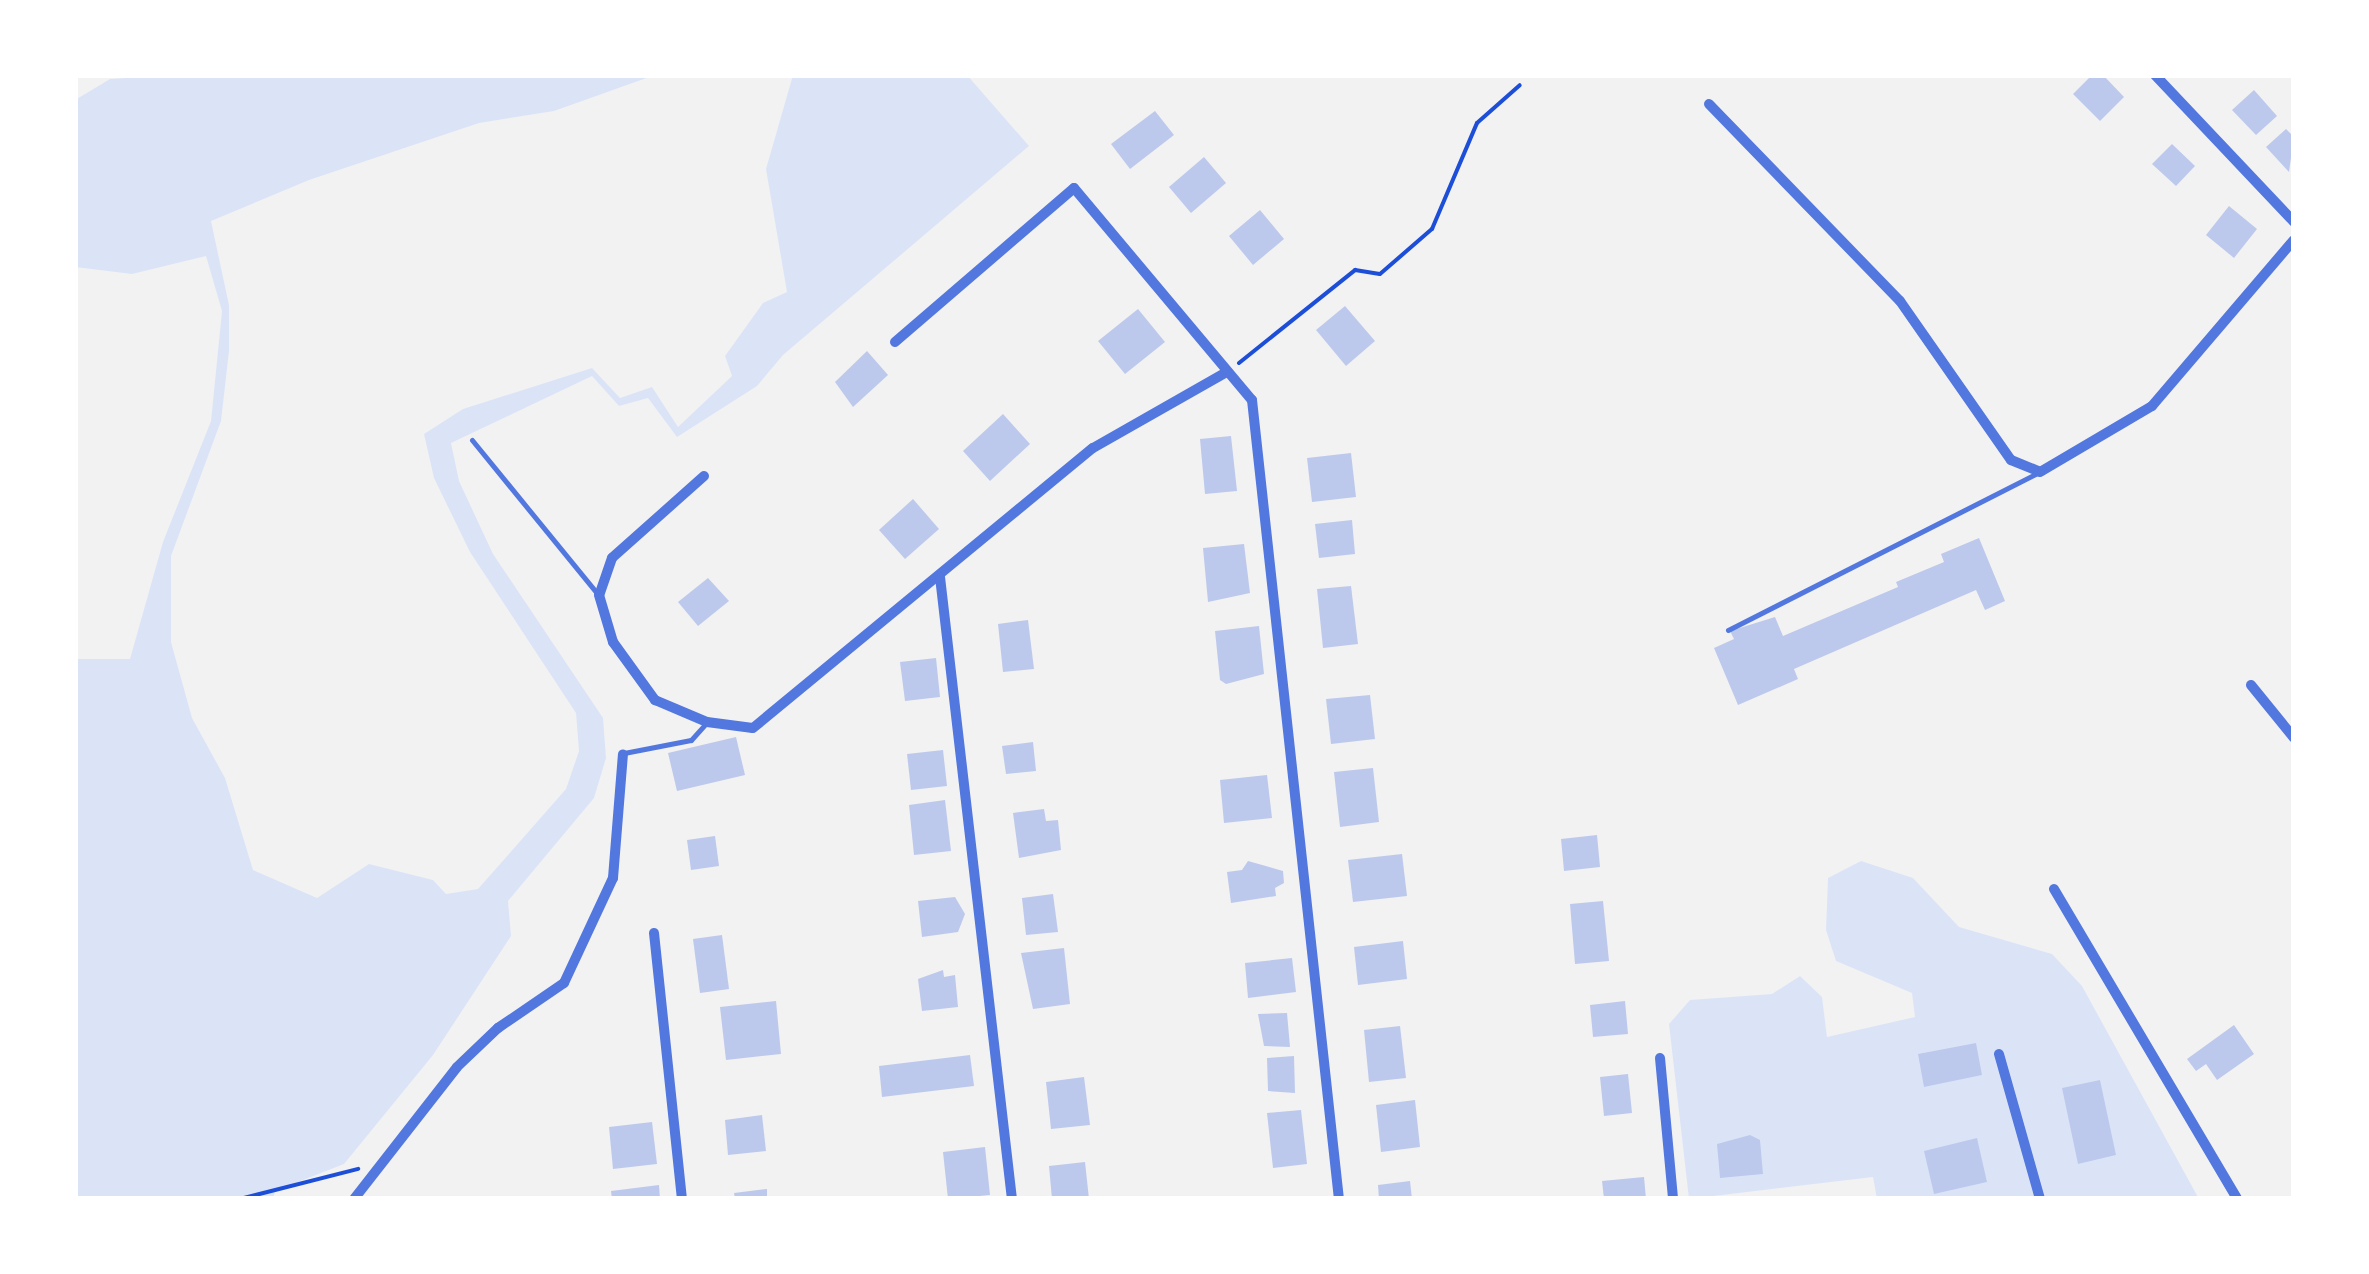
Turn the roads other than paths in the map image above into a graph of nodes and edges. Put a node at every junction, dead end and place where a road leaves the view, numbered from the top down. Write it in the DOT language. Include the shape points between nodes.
graph roads {
  1 [pos="2154,75"];
  2 [pos="1709,104"];
  3 [pos="2294,222"];
  4 [pos="2294,240"];
  5 [pos="895,342"];
  6 [pos="1227,372"];
  7 [pos="472,440"];
  8 [pos="2040,472"];
  9 [pos="704,476"];
  10 [pos="940,577"];
  11 [pos="598,595"];
  12 [pos="1728,630"];
  13 [pos="2251,685"];
  14 [pos="707,722"];
  15 [pos="2294,738"];
  16 [pos="622,754"];
  17 [pos="2054,889"];
  18 [pos="654,933"];
  19 [pos="1999,1054"];
  20 [pos="1660,1058"];
  21 [pos="354,1199"];
  22 [pos="682,1199"];
  23 [pos="1012,1199"];
  24 [pos="1339,1199"];
  25 [pos="1672,1199"];
  26 [pos="2040,1199"];
  27 [pos="2237,1199"];
  1 -- 3 [label="street"];
  2 -- 8 [label="street" via="1900,301 2010,460"];
  4 -- 8 [label="street" via="2152,406"];
  5 -- 6 [label="street" via="1074,188"];
  6 -- 10 [label="street" via="1094,448"];
  6 -- 24 [label="street" via="1252,400"];
  7 -- 11 [label="lane"];
  8 -- 12 [label="lane"];
  9 -- 11 [label="street" via="612,558"];
  10 -- 14 [label="street" via="753,728"];
  10 -- 23 [label="street"];
  11 -- 14 [label="street" via="613,642 655,700"];
  13 -- 15 [label="street"];
  14 -- 16 [label="lane" via="691,740"];
  16 -- 21 [label="street" via="612,878 564,984 498,1028 457,1067"];
  17 -- 27 [label="street"];
  18 -- 22 [label="street"];
  19 -- 26 [label="street"];
  20 -- 25 [label="street"];
}
